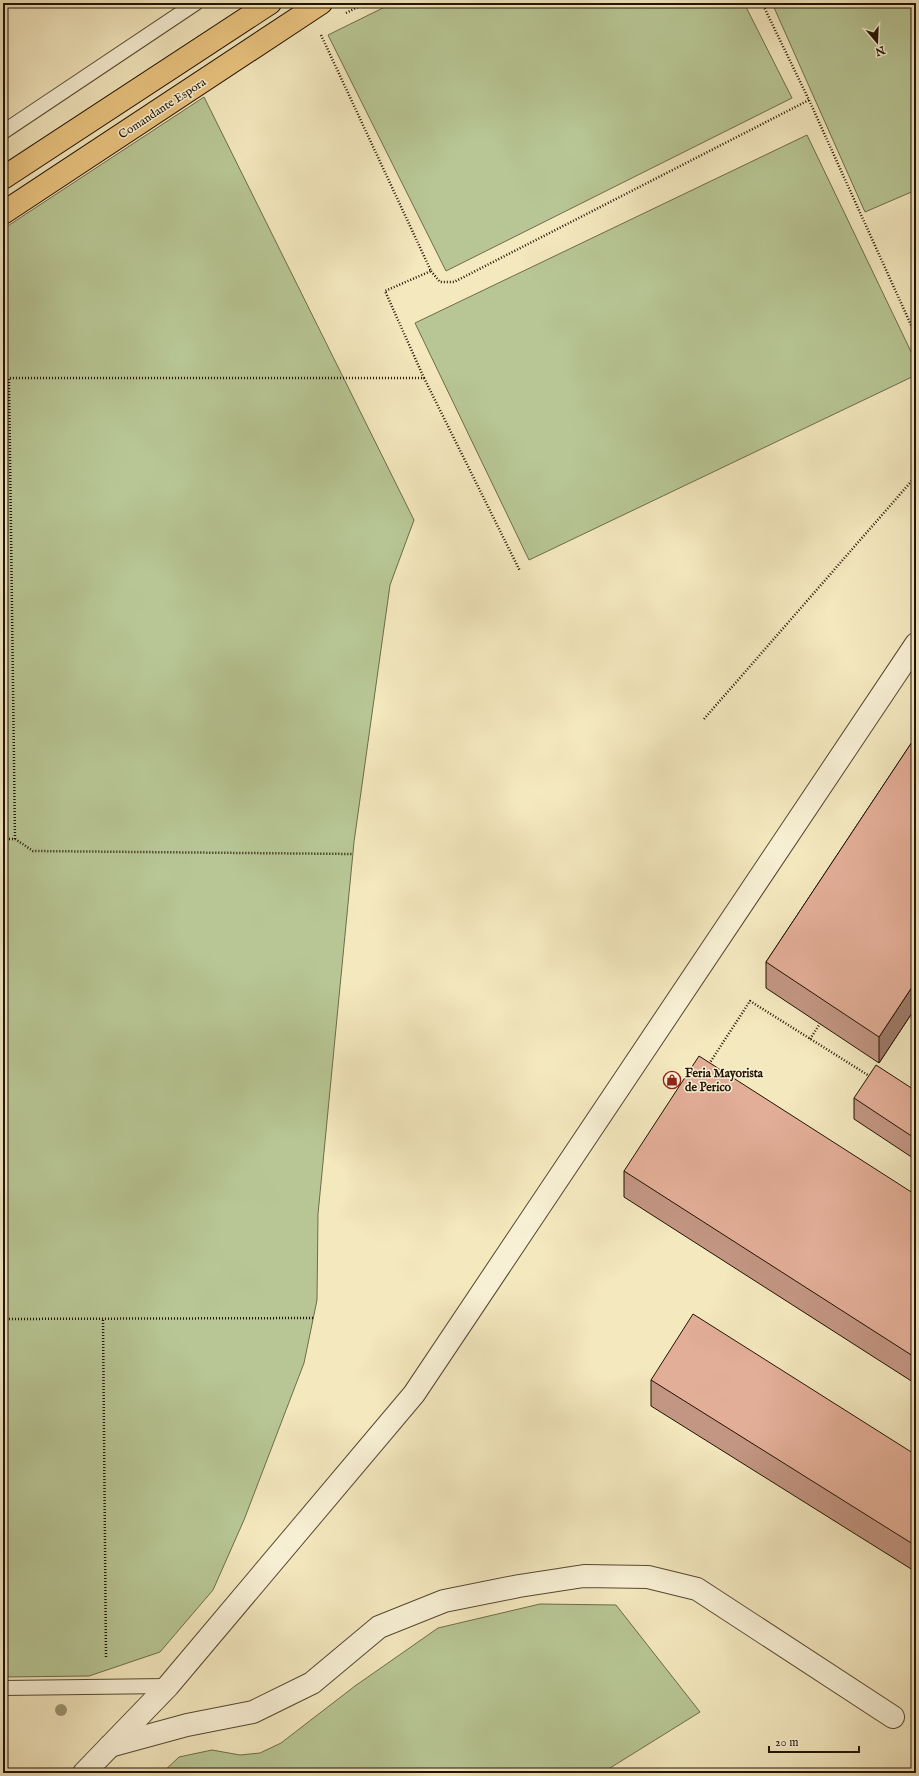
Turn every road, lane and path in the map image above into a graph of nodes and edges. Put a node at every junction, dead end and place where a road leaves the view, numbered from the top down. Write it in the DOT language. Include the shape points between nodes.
graph roads {
  1 [pos="196,3"];
  2 [pos="270,3"];
  3 [pos="321,3"];
  4 [pos="366,3"];
  5 [pos="762,3"];
  6 [pos="345,14"];
  7 [pos="321,35"];
  8 [pos="809,100"];
  9 [pos="3,132"];
  10 [pos="3,178"];
  11 [pos="3,213"];
  12 [pos="431,271"];
  13 [pos="916,336"];
  14 [pos="424,378"];
  15 [pos="916,476"];
  16 [pos="520,571"];
  17 [pos="916,644"];
  18 [pos="704,719"];
  19 [pos="3,839"];
  20 [pos="15,839"];
  21 [pos="353,854"];
  22 [pos="822,1022"];
  23 [pos="810,1039"];
  24 [pos="707,1067"];
  25 [pos="876,1081"];
  26 [pos="313,1318"];
  27 [pos="3,1319"];
  28 [pos="103,1320"];
  29 [pos="106,1658"];
  30 [pos="168,1686"];
  31 [pos="3,1688"];
  32 [pos="893,1717"];
  33 [pos="110,1746"];
  34 [pos="84,1773"];
  1 -- 9 [label="lane"];
  2 -- 10 [label="main road"];
  3 -- 11 [label="main road, Comandante Espora"];
  4 -- 6 [label="path"];
  5 -- 8 [label="path"];
  7 -- 12 [label="path"];
  8 -- 12 [label="path" via="454,282 440,282"];
  8 -- 13 [label="path"];
  12 -- 14 [label="path" via="385,291"];
  14 -- 16 [label="path"];
  14 -- 20 [label="path" via="9,378"];
  15 -- 18 [label="path"];
  17 -- 30 [label="street" via="414,1394"];
  19 -- 20 [label="path"];
  20 -- 21 [label="path" via="33,851"];
  22 -- 23 [label="path"];
  23 -- 24 [label="path" via="750,1000"];
  23 -- 25 [label="path"];
  26 -- 28 [label="path"];
  27 -- 28 [label="path"];
  28 -- 29 [label="path"];
  30 -- 31 [label="lane"];
  30 -- 33 [label="street"];
  32 -- 33 [label="street" via="697,1590 648,1577 584,1576 444,1601 379,1627 312,1683 253,1712 187,1725"];
  33 -- 34 [label="street"];
}
